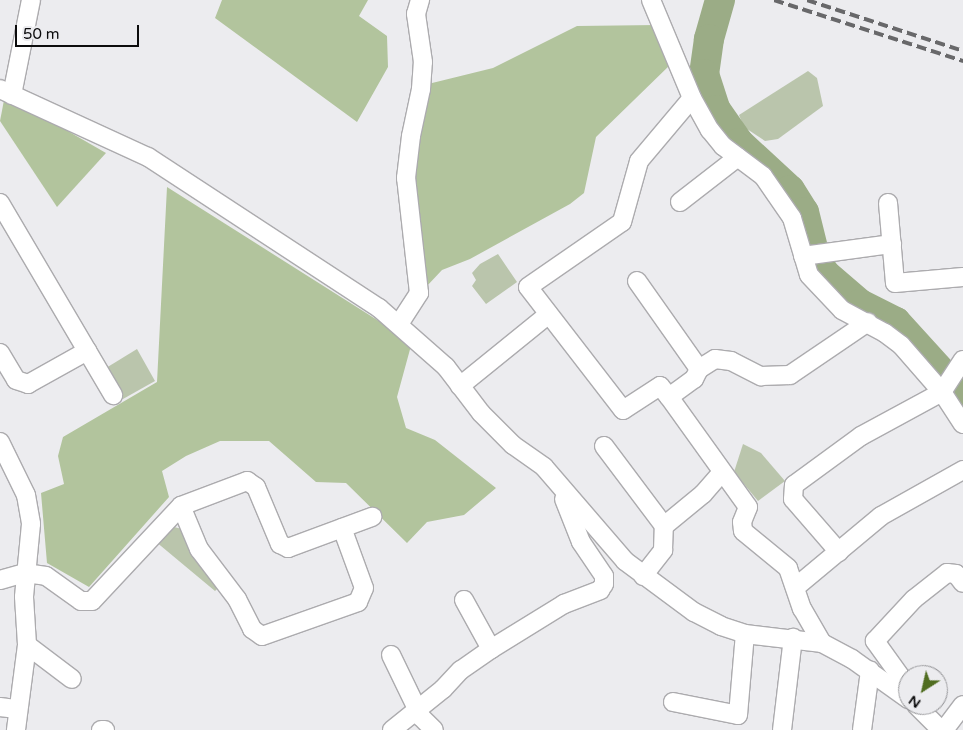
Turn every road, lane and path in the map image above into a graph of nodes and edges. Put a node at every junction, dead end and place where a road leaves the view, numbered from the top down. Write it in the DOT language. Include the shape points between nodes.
graph roads {
  1 [pos="31,0"];
  2 [pos="420,0"];
  3 [pos="651,0"];
  4 [pos="6,92"];
  5 [pos="692,98"];
  6 [pos="738,157"];
  7 [pos="680,202"];
  8 [pos="0,203"];
  9 [pos="888,203"];
  10 [pos="892,244"];
  11 [pos="810,255"];
  12 [pos="963,277"];
  13 [pos="637,282"];
  14 [pos="549,314"];
  15 [pos="868,322"];
  16 [pos="399,324"];
  17 [pos="87,351"];
  18 [pos="0,353"];
  19 [pos="963,360"];
  20 [pos="699,369"];
  21 [pos="948,385"];
  22 [pos="460,386"];
  23 [pos="113,395"];
  24 [pos="669,397"];
  25 [pos="963,424"];
  26 [pos="0,442"];
  27 [pos="604,446"];
  28 [pos="963,470"];
  29 [pos="721,473"];
  30 [pos="559,487"];
  31 [pos="181,506"];
  32 [pos="372,517"];
  33 [pos="664,526"];
  34 [pos="342,528"];
  35 [pos="839,552"];
  36 [pos="25,572"];
  37 [pos="643,576"];
  38 [pos="0,580"];
  39 [pos="963,583"];
  40 [pos="796,586"];
  41 [pos="464,600"];
  42 [pos="745,634"];
  43 [pos="793,638"];
  44 [pos="822,643"];
  45 [pos="27,645"];
  46 [pos="491,649"];
  47 [pos="391,655"];
  48 [pos="870,671"];
  49 [pos="898,673"];
  50 [pos="72,679"];
  51 [pos="898,692"];
  52 [pos="673,702"];
  53 [pos="963,705"];
  54 [pos="9,708"];
  55 [pos="417,708"];
  56 [pos="927,715"];
  57 [pos="16,730"];
  58 [pos="101,730"];
  59 [pos="104,730"];
  60 [pos="392,730"];
  61 [pos="434,730"];
  62 [pos="782,730"];
  63 [pos="862,730"];
  64 [pos="943,730"];
  1 -- 4 [label="street"];
  2 -- 16 [label="street" via="416,14 423,62 421,89 406,178 419,294"];
  3 -- 5 [label="street"];
  4 -- 16 [label="street" via="148,156 286,245"];
  5 -- 6 [label="street" via="710,130"];
  5 -- 14 [label="street" via="640,161 622,222 528,287"];
  6 -- 7 [label="street"];
  6 -- 11 [label="street" via="763,176 778,195"];
  8 -- 17 [label="street"];
  9 -- 10 [label="street"];
  10 -- 11 [label="street"];
  10 -- 12 [label="street" via="895,283"];
  11 -- 15 [label="street" via="809,275 822,291 842,310"];
  13 -- 20 [label="street"];
  14 -- 22 [label="street"];
  14 -- 24 [label="street" via="623,410 660,386"];
  15 -- 20 [label="street" via="790,375 761,376 731,361 715,359"];
  15 -- 21 [label="street"];
  16 -- 22 [label="street" via="446,367"];
  17 -- 18 [label="street" via="28,384 16,380"];
  17 -- 23 [label="street"];
  19 -- 21 [label="street"];
  20 -- 24 [label="street" via="694,379"];
  21 -- 25 [label="street"];
  21 -- 35 [label="street" via="861,436 794,485 792,499"];
  22 -- 30 [label="street" via="481,413 513,445 544,467"];
  24 -- 29 [label="street"];
  26 -- 36 [label="street" via="26,495 30,524"];
  27 -- 33 [label="street"];
  28 -- 35 [label="street" via="881,516"];
  29 -- 33 [label="street" via="703,494"];
  29 -- 40 [label="street" via="748,507 742,522 743,531 788,568"];
  30 -- 37 [label="street" via="625,562"];
  30 -- 46 [label="street" via="580,542 604,576 604,584 600,590 564,604"];
  31 -- 34 [label="street" via="247,481 256,487 280,544 288,548"];
  31 -- 34 [label="street" via="199,549 237,599 252,629 262,636 358,602 364,588"];
  31 -- 36 [label="street" via="92,601 81,601 46,576"];
  32 -- 34 [label="street"];
  33 -- 37 [label="street" via="663,550"];
  35 -- 40 [label="street"];
  36 -- 38 [label="street"];
  36 -- 45 [label="street"];
  37 -- 42 [label="street" via="694,612"];
  39 -- 49 [label="street" via="956,574 947,573 914,599 875,641"];
  40 -- 44 [label="street" via="802,609"];
  41 -- 46 [label="street"];
  42 -- 43 [label="street"];
  42 -- 52 [label="street" via="738,715"];
  43 -- 44 [label="street"];
  43 -- 62 [label="street"];
  44 -- 48 [label="street"];
  45 -- 50 [label="street"];
  45 -- 54 [label="street"];
  46 -- 55 [label="street"];
  47 -- 55 [label="street"];
  48 -- 51 [label="street"];
  48 -- 63 [label="street"];
  53 -- 64 [label="street"];
  54 -- 57 [label="street"];
  55 -- 60 [label="street"];
  55 -- 61 [label="street"];
  56 -- 64 [label="street"];
  58 -- 59 [label="street"];
}
